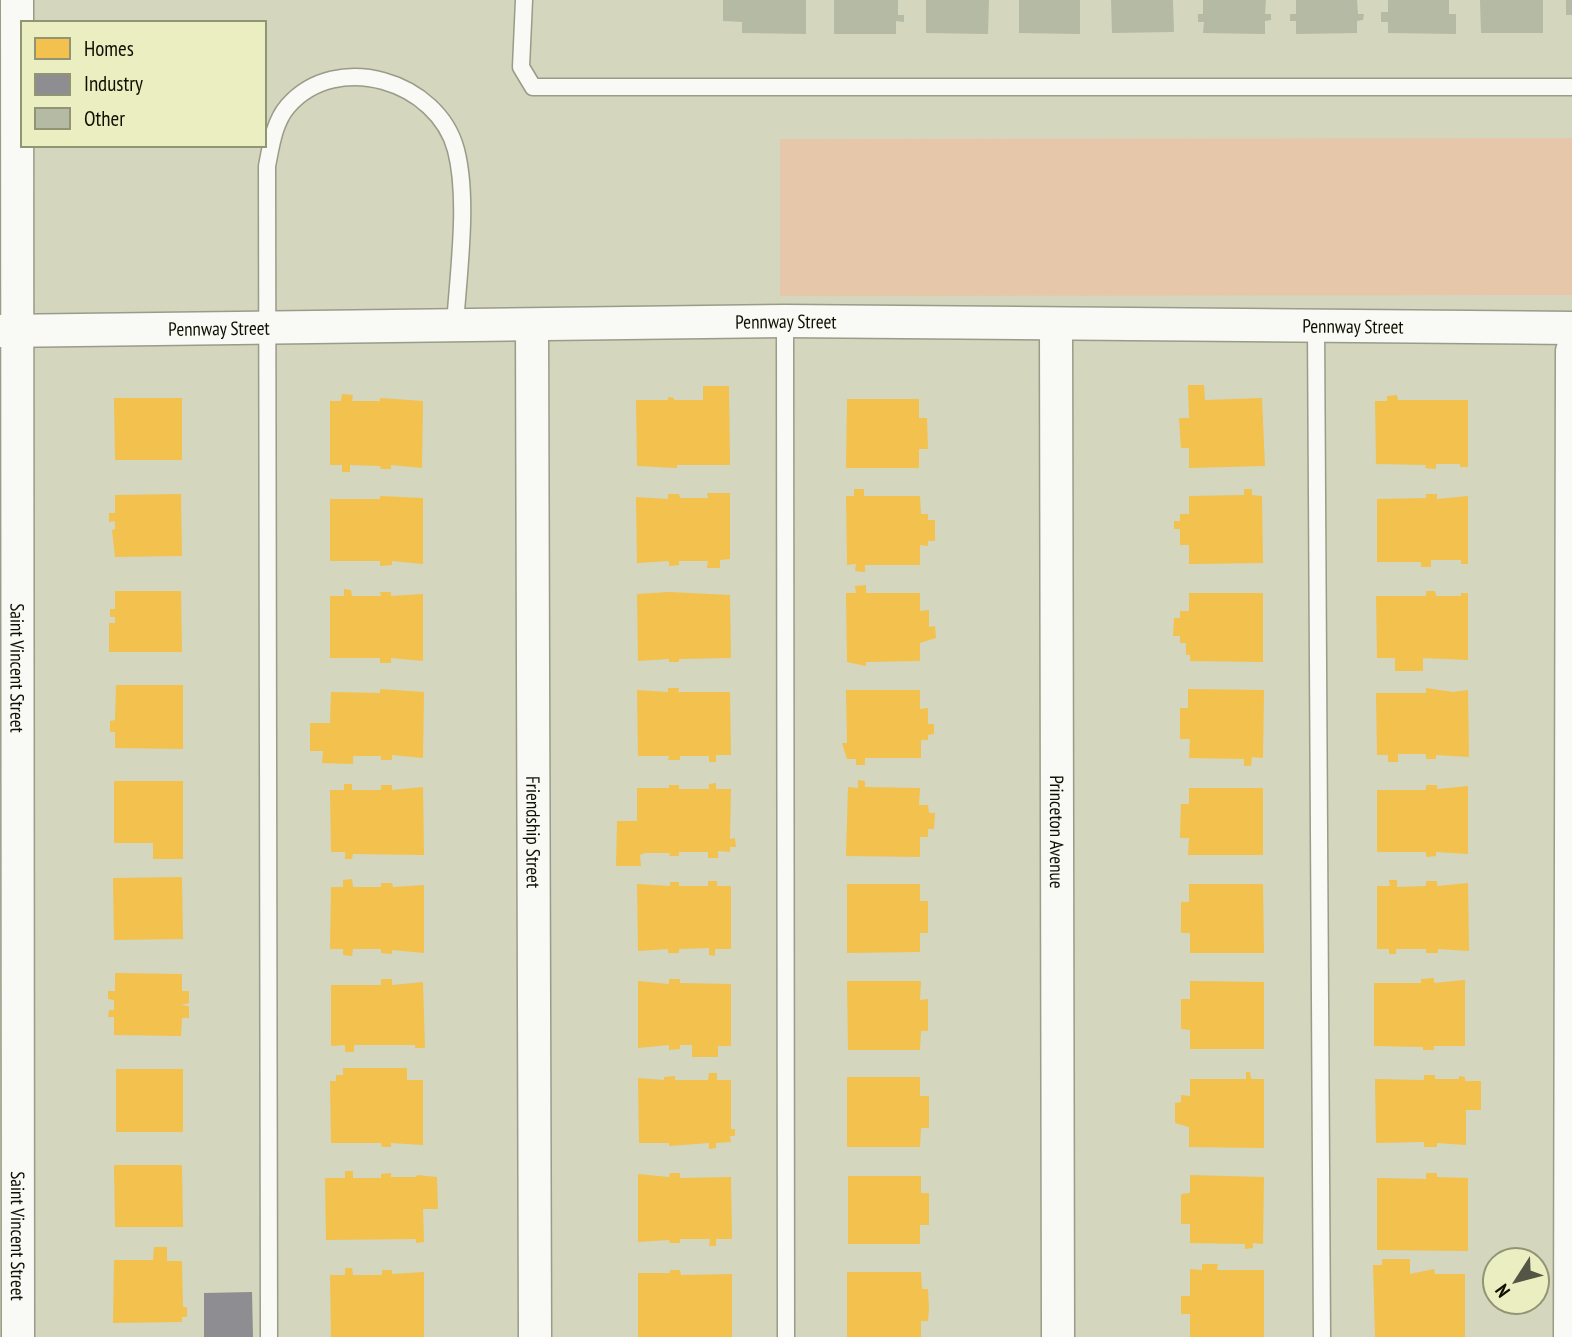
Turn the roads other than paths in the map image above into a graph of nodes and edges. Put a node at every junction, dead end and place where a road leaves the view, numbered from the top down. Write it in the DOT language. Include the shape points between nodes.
graph roads {
  1 [pos="17,0"];
  2 [pos="524,0"];
  3 [pos="1572,87"];
  4 [pos="785,321"];
  5 [pos="455,326"];
  6 [pos="532,326"];
  7 [pos="1056,326"];
  8 [pos="1316,326"];
  9 [pos="1572,328"];
  10 [pos="270,329"];
  11 [pos="9,331"];
  12 [pos="1572,351"];
  13 [pos="18,1337"];
  14 [pos="269,1337"];
  15 [pos="535,1337"];
  16 [pos="786,1337"];
  17 [pos="1058,1337"];
  18 [pos="1322,1337"];
  19 [pos="1570,1337"];
  1 -- 11 [label="street, Saint Vincent Street"];
  2 -- 3 [label="lane" via="521,67 533,87"];
  4 -- 6 [label="street, Pennway Street"];
  4 -- 7 [label="street, Pennway Street"];
  4 -- 16 [label="lane"];
  5 -- 6 [label="street, Pennway Street"];
  5 -- 10 [label="street, Pennway Street"];
  5 -- 10 [label="lane" via="461,210 456,149 442,118 416,94 384,80 350,77 316,86 288,106 272,136 267,166"];
  6 -- 15 [label="street, Friendship Street"];
  7 -- 8 [label="street, Pennway Street"];
  7 -- 17 [label="street, Princeton Avenue"];
  8 -- 9 [label="street, Pennway Street"];
  8 -- 18 [label="lane"];
  10 -- 11 [label="street, Pennway Street"];
  10 -- 14 [label="lane"];
  11 -- 13 [label="street, Saint Vincent Street"];
  12 -- 19 [label="street"];
}
